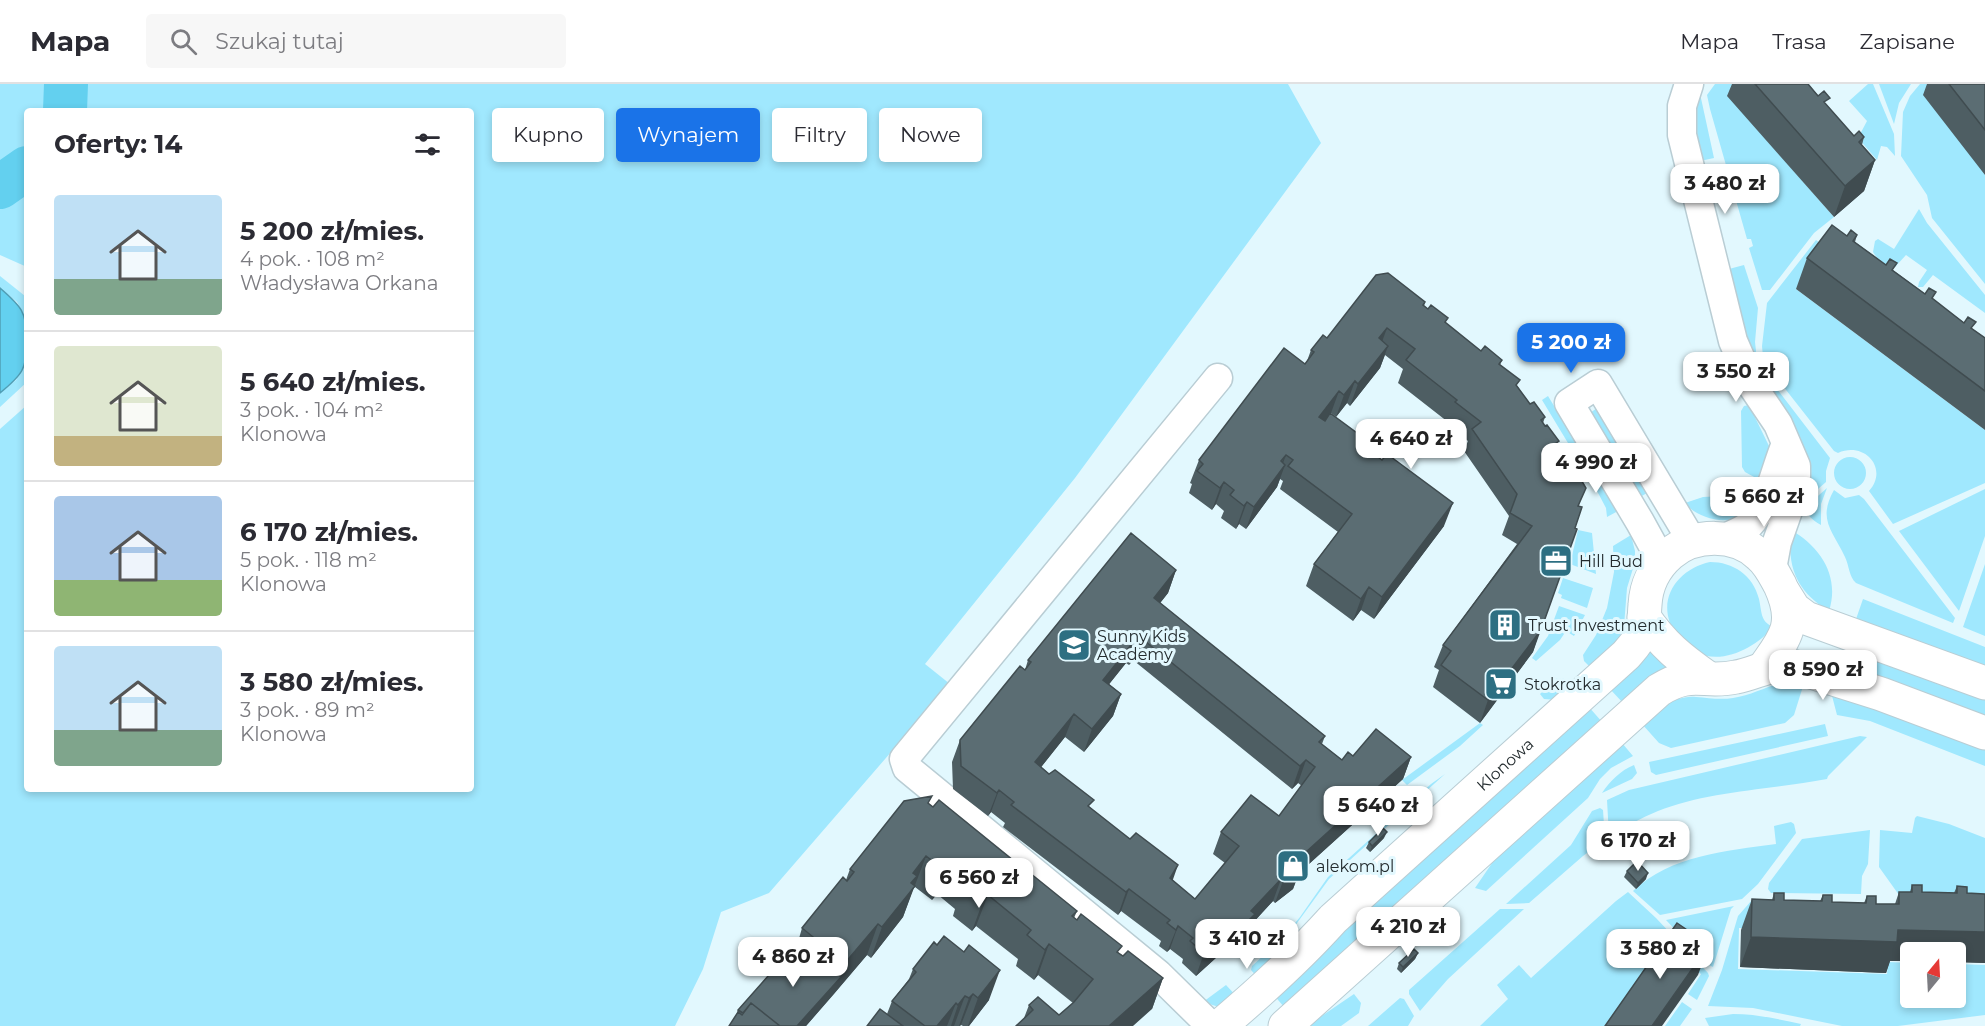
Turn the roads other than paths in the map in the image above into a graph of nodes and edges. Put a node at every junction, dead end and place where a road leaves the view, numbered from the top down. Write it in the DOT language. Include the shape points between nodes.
graph roads {
  1 [pos="1689,84"];
  2 [pos="1218,378"];
  3 [pos="1785,446"];
  4 [pos="1708,540"];
  5 [pos="1662,562"];
  6 [pos="1778,581"];
  7 [pos="1644,617"];
  8 [pos="1764,668"];
  9 [pos="1708,678"];
  10 [pos="1985,682"];
  11 [pos="1985,733"];
  12 [pos="1211,1026"];
  13 [pos="1220,1026"];
  14 [pos="1285,1026"];
  1 -- 3 [label="street" via="1682,106 1682,135 1733,341 1753,387 1778,424"];
  2 -- 12 [label="street" via="904,759 907,768 1158,974"];
  3 -- 4 [label="street" via="1768,495 1748,526"];
  3 -- 6 [label="street" via="1796,466 1796,488 1777,542"];
  4 -- 5 [label="street" via="1678,548"];
  4 -- 5 [label="street" via="1598,384 1569,403"];
  4 -- 6 [label="street" via="1746,546 1759,554"];
  5 -- 7 [label="street" via="1646,589"];
  6 -- 8 [label="street" via="1789,614 1788,627"];
  6 -- 10 [label="street" via="1794,609 1806,618"];
  7 -- 9 [label="street" via="1678,657"];
  7 -- 13 [label="street, Klonowa" via="1642,632 1626,655"];
  8 -- 9 [label="street" via="1737,677"];
  8 -- 11 [label="street" via="1798,666"];
  9 -- 14 [label="street" via="1689,677 1659,690"];
}
